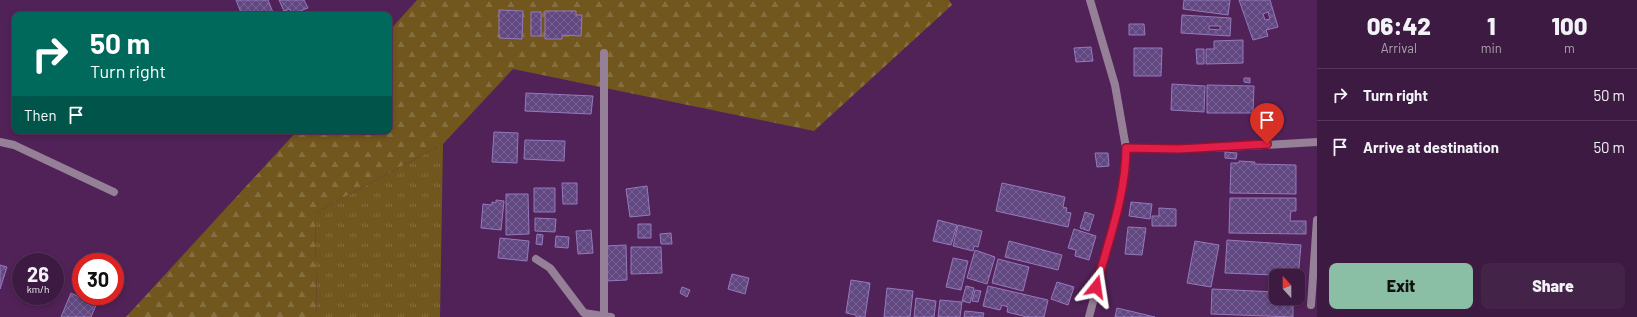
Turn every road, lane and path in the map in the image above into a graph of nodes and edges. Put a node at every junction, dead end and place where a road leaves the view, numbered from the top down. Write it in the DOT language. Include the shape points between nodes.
graph roads {
  1 [pos="1090,0"];
  2 [pos="604,53"];
  3 [pos="0,142"];
  4 [pos="1317,142"];
  5 [pos="1126,148"];
  6 [pos="114,192"];
  7 [pos="1317,220"];
  8 [pos="536,260"];
  9 [pos="1311,305"];
  10 [pos="606,317"];
  11 [pos="1090,317"];
  1 -- 5 [label="street" via="1115,85"];
  2 -- 10 [label="street"];
  3 -- 6 [label="street" via="14,145"];
  4 -- 5 [label="street" via="1199,148"];
  5 -- 11 [label="street" via="1126,166 1119,204"];
  7 -- 9 [label="street"];
  8 -- 10 [label="street" via="550,268 584,313"];
}
